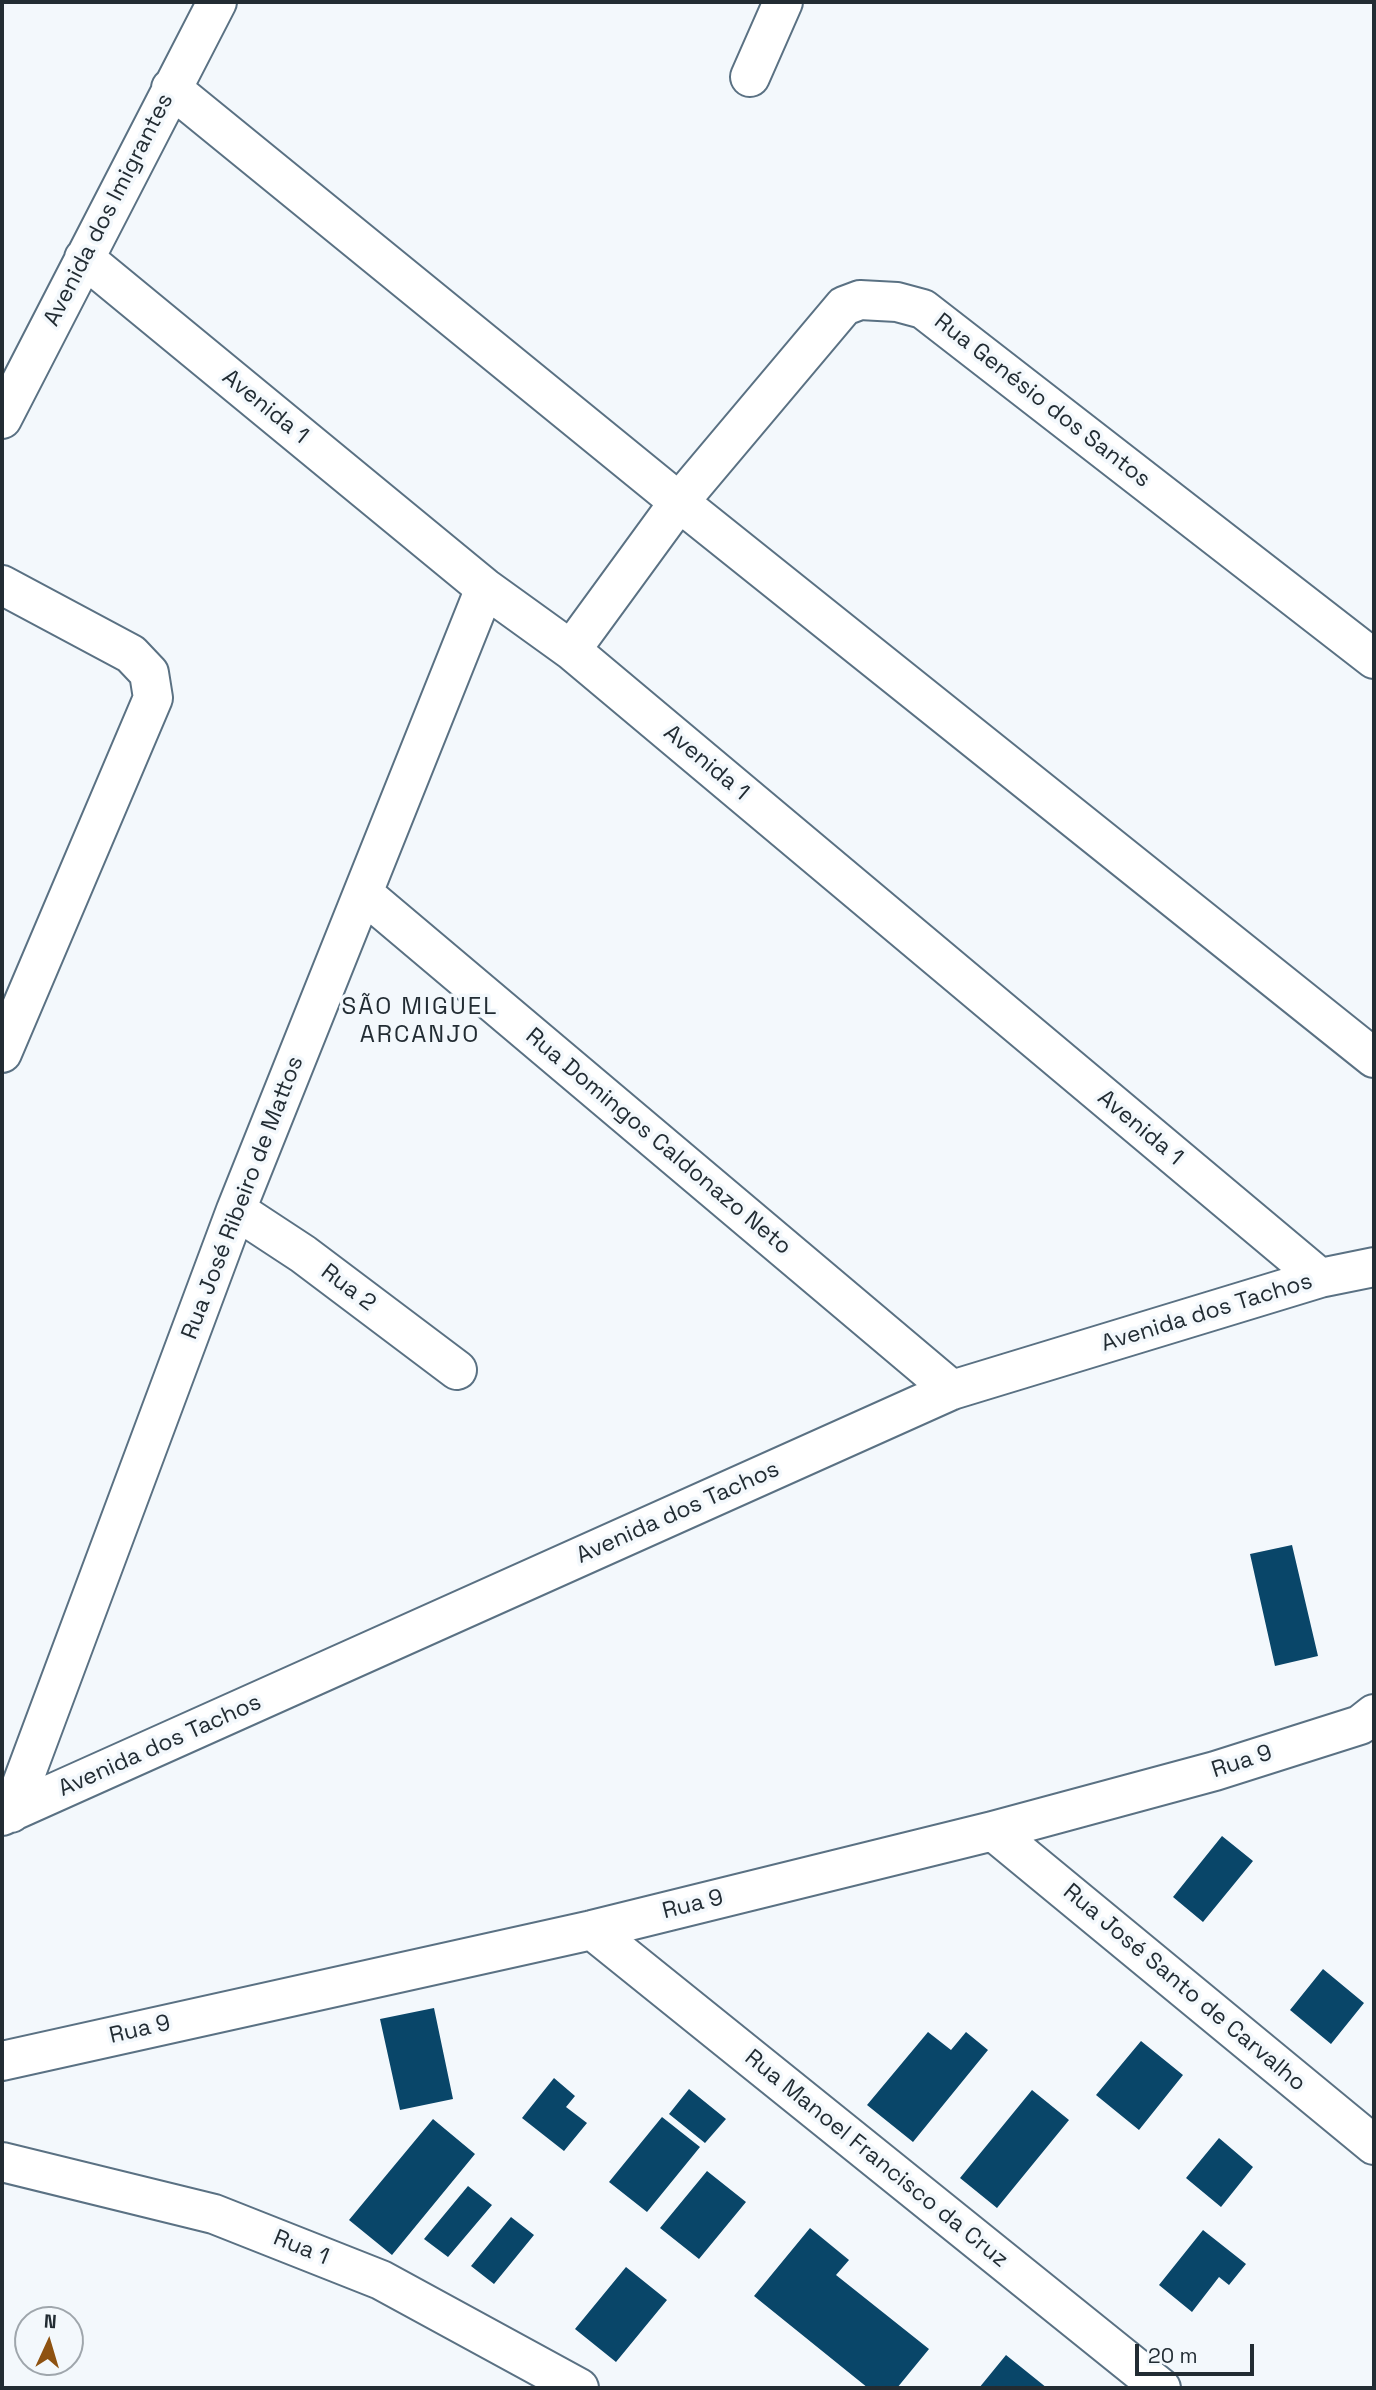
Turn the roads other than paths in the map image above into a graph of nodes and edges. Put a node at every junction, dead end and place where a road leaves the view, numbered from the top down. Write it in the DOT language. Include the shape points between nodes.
graph roads {
  1 [pos="217,2"];
  2 [pos="783,2"];
  3 [pos="750,77"];
  4 [pos="171,88"];
  5 [pos="85,258"];
  6 [pos="2,419"];
  7 [pos="679,502"];
  8 [pos="2,585"];
  9 [pos="485,588"];
  10 [pos="571,650"];
  11 [pos="1374,659"];
  12 [pos="364,894"];
  13 [pos="2,1053"];
  14 [pos="1374,1058"];
  15 [pos="236,1210"];
  16 [pos="1374,1267"];
  17 [pos="1320,1278"];
  18 [pos="457,1370"];
  19 [pos="952,1390"];
  20 [pos="1369,1725"];
  21 [pos="6,1815"];
  22 [pos="993,1831"];
  23 [pos="592,1930"];
  24 [pos="2,2061"];
  25 [pos="1374,2146"];
  26 [pos="2,2162"];
  27 [pos="579,2388"];
  28 [pos="1161,2388"];
  1 -- 4 [label="street, Avenida dos Imigrantes"];
  2 -- 3 [label="street"];
  4 -- 5 [label="street, Avenida dos Imigrantes"];
  4 -- 7 [label="street"];
  5 -- 6 [label="street, Avenida dos Imigrantes"];
  5 -- 9 [label="street, Avenida 1"];
  7 -- 10 [label="street, Rua Genésio dos Santos"];
  7 -- 11 [label="street, Rua Genésio dos Santos" via="844,306 860,300 897,302 923,309"];
  7 -- 14 [label="street"];
  8 -- 13 [label="street" via="131,654 149,673 153,698"];
  9 -- 10 [label="street, Avenida 1"];
  9 -- 12 [label="street, Rua José Ribeiro de Mattos"];
  10 -- 17 [label="street, Avenida 1"];
  12 -- 15 [label="street, Rua José Ribeiro de Mattos"];
  12 -- 19 [label="street, Rua Domingos Caldonazo Neto"];
  15 -- 18 [label="street, Rua 2" via="303,1254"];
  15 -- 21 [label="street, Rua José Ribeiro de Mattos"];
  16 -- 17 [label="street, Avenida dos Tachos"];
  17 -- 19 [label="street, Avenida dos Tachos"];
  19 -- 21 [label="street, Avenida dos Tachos"];
  20 -- 22 [label="street, Rua 9"];
  22 -- 23 [label="street, Rua 9"];
  22 -- 25 [label="street, Rua José Santo de Carvalho"];
  23 -- 24 [label="street, Rua 9"];
  23 -- 28 [label="street, Rua Manoel Francisco da Cruz"];
  26 -- 27 [label="street, Rua 1" via="227,2219 382,2280"];
}
